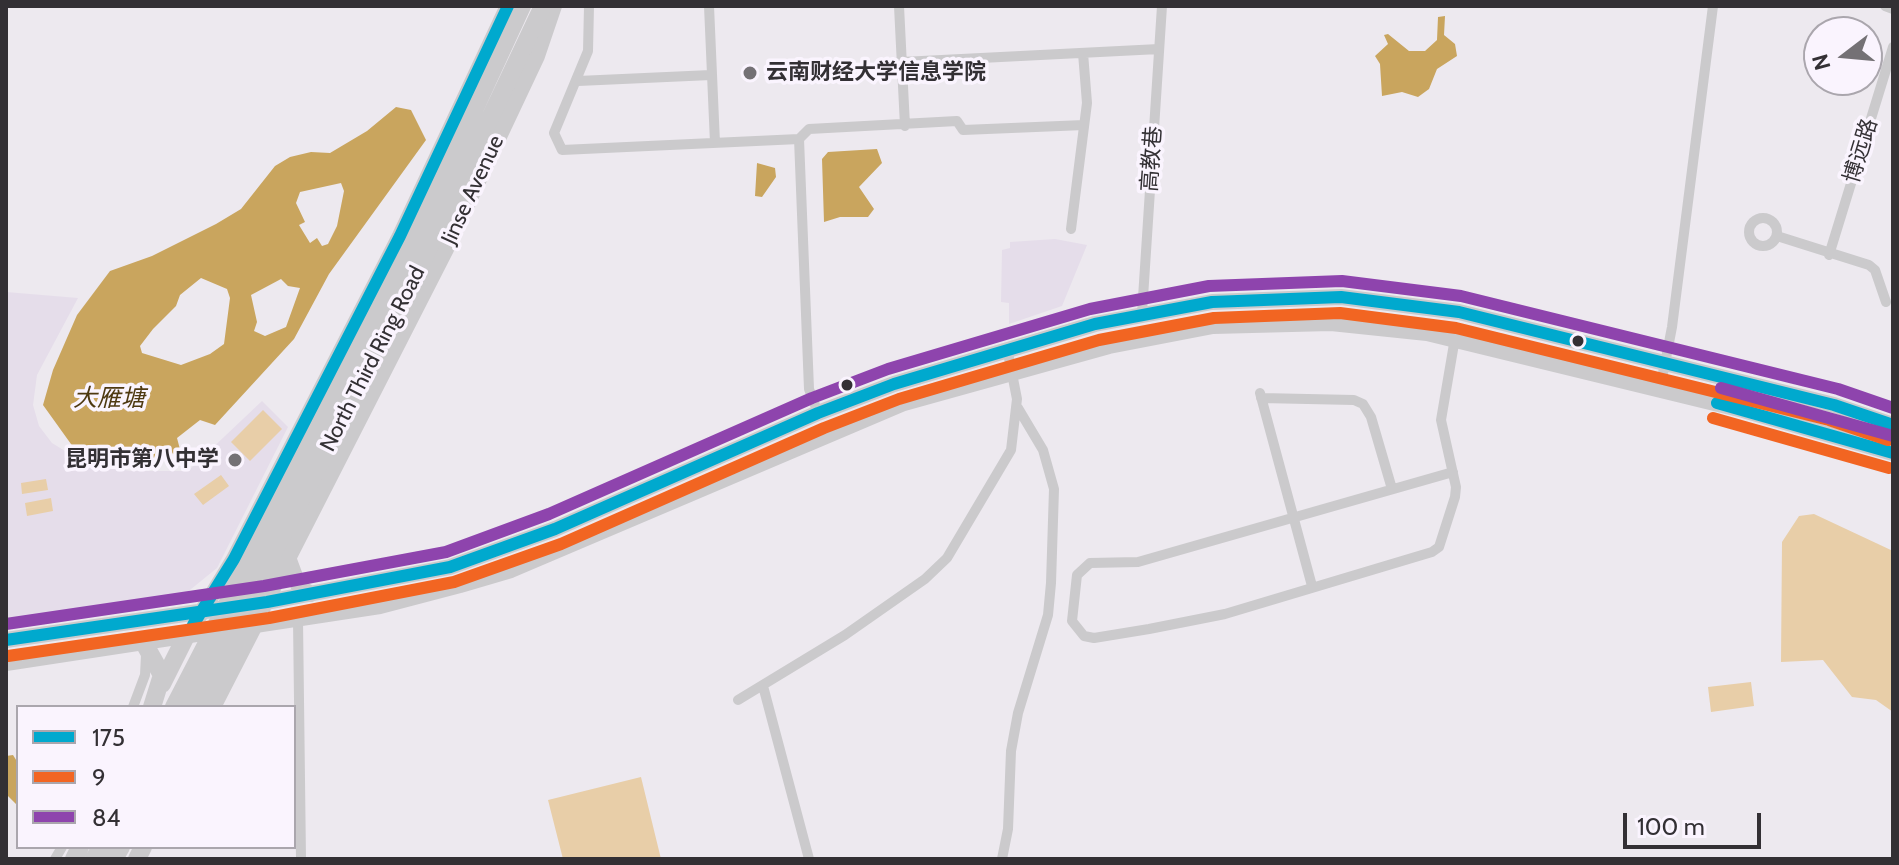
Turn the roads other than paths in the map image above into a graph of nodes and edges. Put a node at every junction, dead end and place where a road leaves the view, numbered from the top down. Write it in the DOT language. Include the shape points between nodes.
graph roads {
  1 [pos="508,6"];
  2 [pos="522,6"];
  3 [pos="543,6"];
  4 [pos="554,6"];
  5 [pos="589,6"];
  6 [pos="709,6"];
  7 [pos="899,6"];
  8 [pos="1162,6"];
  9 [pos="1713,6"];
  10 [pos="1885,6"];
  11 [pos="1893,9"];
  12 [pos="520,34"];
  13 [pos="1893,47"];
  14 [pos="1159,49"];
  15 [pos="1083,53"];
  16 [pos="902,62"];
  17 [pos="711,75"];
  18 [pos="578,81"];
  19 [pos="1084,125"];
  20 [pos="905,126"];
  21 [pos="799,139"];
  22 [pos="715,143"];
  23 [pos="1071,229"];
  24 [pos="1777,236"];
  25 [pos="1829,255"];
  26 [pos="1886,302"];
  27 [pos="1142,313"];
  28 [pos="1455,338"];
  29 [pos="1007,348"];
  30 [pos="1665,362"];
  31 [pos="1011,373"];
  32 [pos="1660,389"];
  33 [pos="1017,406"];
  34 [pos="818,413"];
  35 [pos="1893,425"];
  36 [pos="1893,453"];
  37 [pos="1453,472"];
  38 [pos="1392,489"];
  39 [pos="268,493"];
  40 [pos="310,515"];
  41 [pos="1293,518"];
  42 [pos="289,560"];
  43 [pos="1312,586"];
  44 [pos="311,594"];
  45 [pos="267,602"];
  46 [pos="202,612"];
  47 [pos="298,620"];
  48 [pos="253,627"];
  49 [pos="186,636"];
  50 [pos="6,640"];
  51 [pos="144,643"];
  52 [pos="6,663"];
  53 [pos="162,685"];
  54 [pos="763,686"];
  55 [pos="738,700"];
  56 [pos="134,705"];
  57 [pos="153,705"];
  58 [pos="175,705"];
  59 [pos="194,705"];
  60 [pos="213,705"];
  61 [pos="301,859"];
  62 [pos="809,859"];
  63 [pos="1002,859"];
  1 -- 39 [label="main road" via="400,236"];
  2 -- 12 [label="highway, North Third Ring Road"];
  3 -- 12 [label="highway, North Third Ring Road"];
  4 -- 40 [label="main road, Jinse Avenue" via="537,56 446,249"];
  5 -- 18 [label="street" via="588,51"];
  6 -- 17 [label="street"];
  7 -- 16 [label="street"];
  8 -- 14 [label="street, 高教巷"];
  9 -- 30 [label="street"];
  10 -- 11 [label="street"];
  12 -- 58 [label="highway, North Third Ring Road"];
  12 -- 59 [label="highway, North Third Ring Road" via="400,309"];
  13 -- 25 [label="street, 博远路"];
  14 -- 15 [label="street"];
  14 -- 27 [label="street, 高教巷"];
  15 -- 16 [label="street"];
  15 -- 19 [label="street"];
  16 -- 20 [label="street"];
  17 -- 18 [label="street"];
  17 -- 22 [label="street"];
  18 -- 22 [label="street" via="554,133 562,150"];
  19 -- 20 [label="street" via="963,130 957,121"];
  19 -- 23 [label="street"];
  20 -- 21 [label="street" via="809,129"];
  21 -- 22 [label="street"];
  21 -- 34 [label="street" via="809,389"];
  24 -- 25 [label="street"];
  25 -- 26 [label="street" via="1869,265"];
  27 -- 29 [label="main road"];
  27 -- 30 [label="main road" via="1280,297 1392,302 1459,312"];
  28 -- 31 [label="main road" via="1331,323 1213,326 1109,346"];
  28 -- 32 [label="main road"];
  28 -- 37 [label="street" via="1441,410"];
  29 -- 31 [label="street"];
  29 -- 34 [label="main road"];
  30 -- 32 [label="street"];
  30 -- 35 [label="main road"];
  31 -- 33 [label="street"];
  31 -- 47 [label="main road" via="904,403 511,570 405,600"];
  32 -- 36 [label="main road"];
  33 -- 54 [label="street" via="1011,450 947,558 902,595"];
  33 -- 63 [label="street" via="1043,450 1054,489 1051,583 1048,615 1015,726"];
  34 -- 44 [label="main road" via="555,529 450,567"];
  37 -- 38 [label="street"];
  37 -- 43 [label="street" via="1455,497 1439,547"];
  38 -- 41 [label="street"];
  38 -- 41 [label="street" via="1363,404 1261,396"];
  39 -- 40 [label="main road" via="271,508 282,518 296,521"];
  39 -- 46 [label="main road"];
  40 -- 42 [label="main road, Jinse Avenue"];
  41 -- 43 [label="street"];
  41 -- 43 [label="street" via="1138,562 1090,563 1077,575 1072,621 1084,636 1094,638 1225,614"];
  42 -- 44 [label="main road" via="299,587"];
  42 -- 45 [label="main road, Jinse Avenue"];
  44 -- 45 [label="main road"];
  45 -- 46 [label="main road"];
  45 -- 48 [label="main road, Jinse Avenue"];
  46 -- 49 [label="main road"];
  46 -- 50 [label="main road"];
  47 -- 48 [label="main road"];
  47 -- 61 [label="street"];
  48 -- 49 [label="main road"];
  48 -- 60 [label="highway"];
  49 -- 51 [label="main road"];
  49 -- 53 [label="highway"];
  51 -- 52 [label="main road"];
  51 -- 53 [label="highway" via="160,667"];
  51 -- 56 [label="street" via="145,675"];
  53 -- 57 [label="highway"];
  54 -- 55 [label="street"];
  54 -- 62 [label="street"];
}
